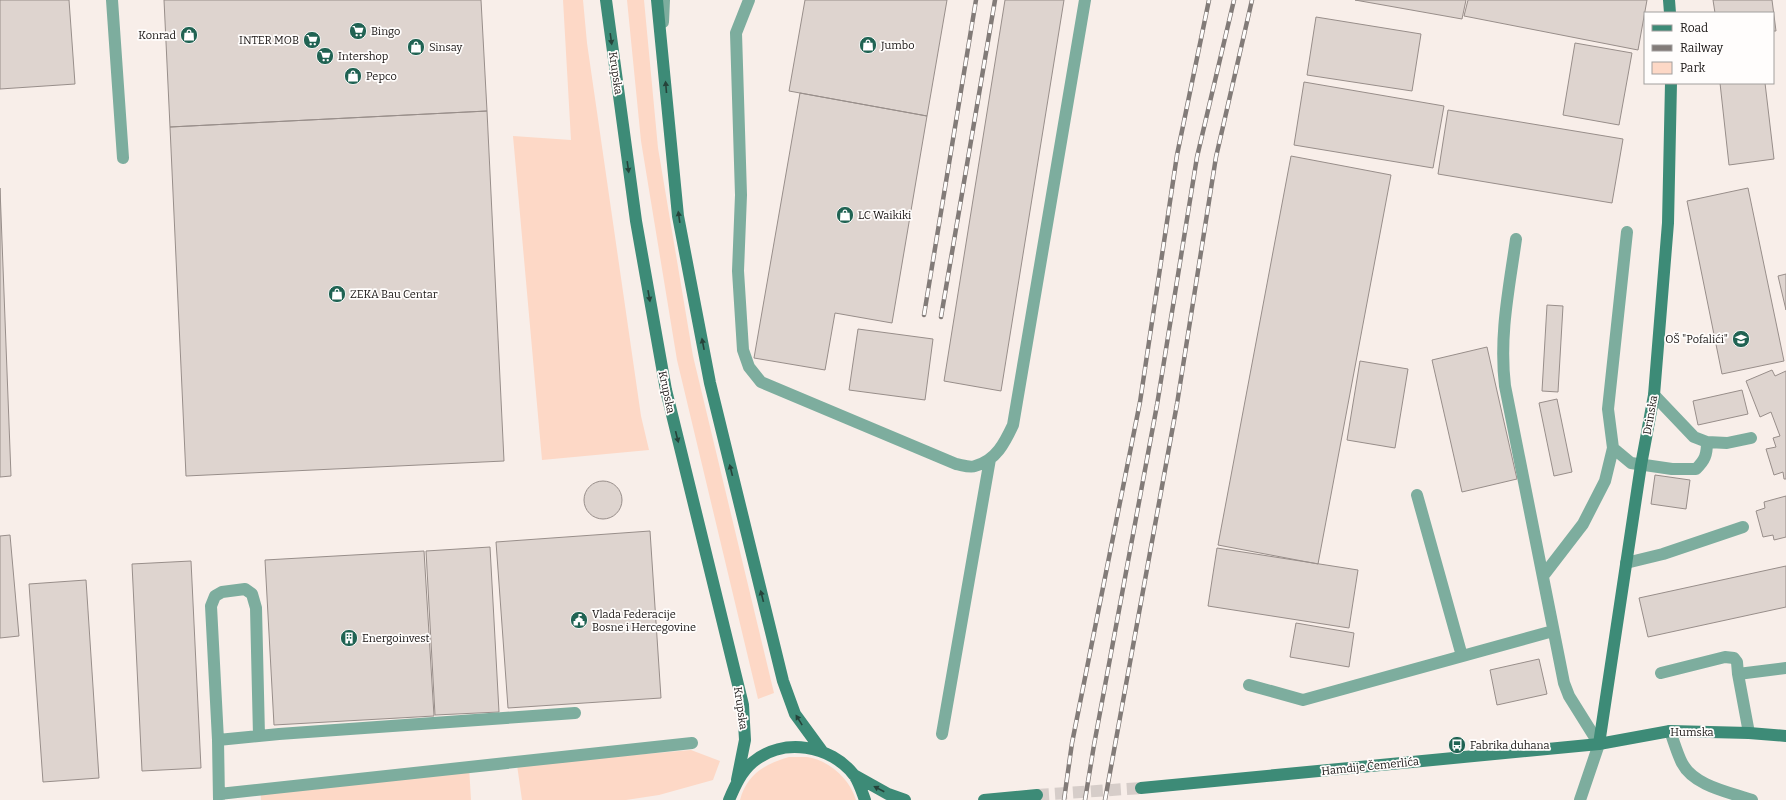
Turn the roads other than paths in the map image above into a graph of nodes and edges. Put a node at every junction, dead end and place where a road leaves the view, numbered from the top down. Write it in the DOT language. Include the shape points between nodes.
graph roads {
  1 [pos="112,0"];
  2 [pos="606,0"];
  3 [pos="657,0"];
  4 [pos="664,0"];
  5 [pos="749,0"];
  6 [pos="1085,0"];
  7 [pos="1669,0"];
  8 [pos="1670,12"];
  9 [pos="663,45"];
  10 [pos="1671,84"];
  11 [pos="123,158"];
  12 [pos="1627,232"];
  13 [pos="1516,239"];
  14 [pos="1654,395"];
  15 [pos="1751,438"];
  16 [pos="1707,442"];
  17 [pos="1612,448"];
  18 [pos="990,460"];
  19 [pos="1641,465"];
  20 [pos="1417,494"];
  21 [pos="1743,527"];
  22 [pos="1626,563"];
  23 [pos="1543,576"];
  24 [pos="1553,631"];
  25 [pos="1462,656"];
  26 [pos="1786,668"];
  27 [pos="1661,673"];
  28 [pos="1738,674"];
  29 [pos="1248,685"];
  30 [pos="575,713"];
  31 [pos="1670,731"];
  32 [pos="942,734"];
  33 [pos="1749,734"];
  34 [pos="259,736"];
  35 [pos="1786,736"];
  36 [pos="218,740"];
  37 [pos="692,742"];
  38 [pos="1599,744"];
  39 [pos="822,751"];
  40 [pos="854,775"];
  41 [pos="737,780"];
  42 [pos="1141,788"];
  43 [pos="1037,795"];
  44 [pos="219,797"];
  45 [pos="729,800"];
  46 [pos="865,800"];
  47 [pos="905,800"];
  48 [pos="984,800"];
  49 [pos="1580,800"];
  50 [pos="1752,800"];
  1 -- 11 [label="street"];
  2 -- 41 [label="street, Krupska, one-way" via="636,221 666,390 743,705 745,740"];
  3 -- 9 [label="street"];
  4 -- 9 [label="street"];
  5 -- 18 [label="street" via="736,33 741,196 738,271 743,350 749,366 761,382 956,464 974,467"];
  6 -- 18 [label="street" via="1013,425 1004,445"];
  7 -- 8 [label="street"];
  39 -- 9 [label="street, one-way" via="795,714 783,681 710,383 678,216"];
  10 -- 14 [label="street, Drinska" via="1668,223"];
  12 -- 17 [label="street" via="1608,409"];
  13 -- 23 [label="street" via="1503,332 1502,359 1505,386"];
  14 -- 16 [label="street" via="1694,437"];
  14 -- 19 [label="street, Drinska"];
  15 -- 16 [label="street" via="1727,443"];
  16 -- 19 [label="street" via="1707,456 1696,469 1678,470"];
  17 -- 19 [label="street" via="1632,463"];
  17 -- 23 [label="street" via="1605,481 1583,524"];
  18 -- 32 [label="street"];
  19 -- 22 [label="street, Drinska"];
  20 -- 25 [label="street"];
  21 -- 22 [label="street" via="1663,554"];
  22 -- 38 [label="street, Drinska"];
  23 -- 24 [label="street"];
  24 -- 25 [label="street"];
  24 -- 38 [label="street" via="1569,696"];
  25 -- 29 [label="street" via="1303,700"];
  26 -- 28 [label="street"];
  27 -- 28 [label="street" via="1725,657 1734,658"];
  28 -- 33 [label="street"];
  30 -- 34 [label="street"];
  31 -- 33 [label="street, Humska"];
  31 -- 38 [label="street, Humska"];
  31 -- 50 [label="street" via="1682,764 1690,774 1700,781"];
  33 -- 35 [label="street, Humska"];
  34 -- 36 [label="street"];
  34 -- 36 [label="street" via="256,608 252,594 245,590 222,592 215,596 211,606"];
  36 -- 44 [label="street"];
  37 -- 44 [label="street"];
  38 -- 42 [label="street, Hamdije Čemerlića"];
  38 -- 49 [label="street"];
  39 -- 40 [label="street" via="843,763"];
  39 -- 41 [label="street" via="799,746 775,750 753,762"];
  40 -- 46 [label="street"];
  47 -- 40 [label="street, one-way" via="888,794"];
  41 -- 45 [label="street"];
  43 -- 48 [label="street"];
}
